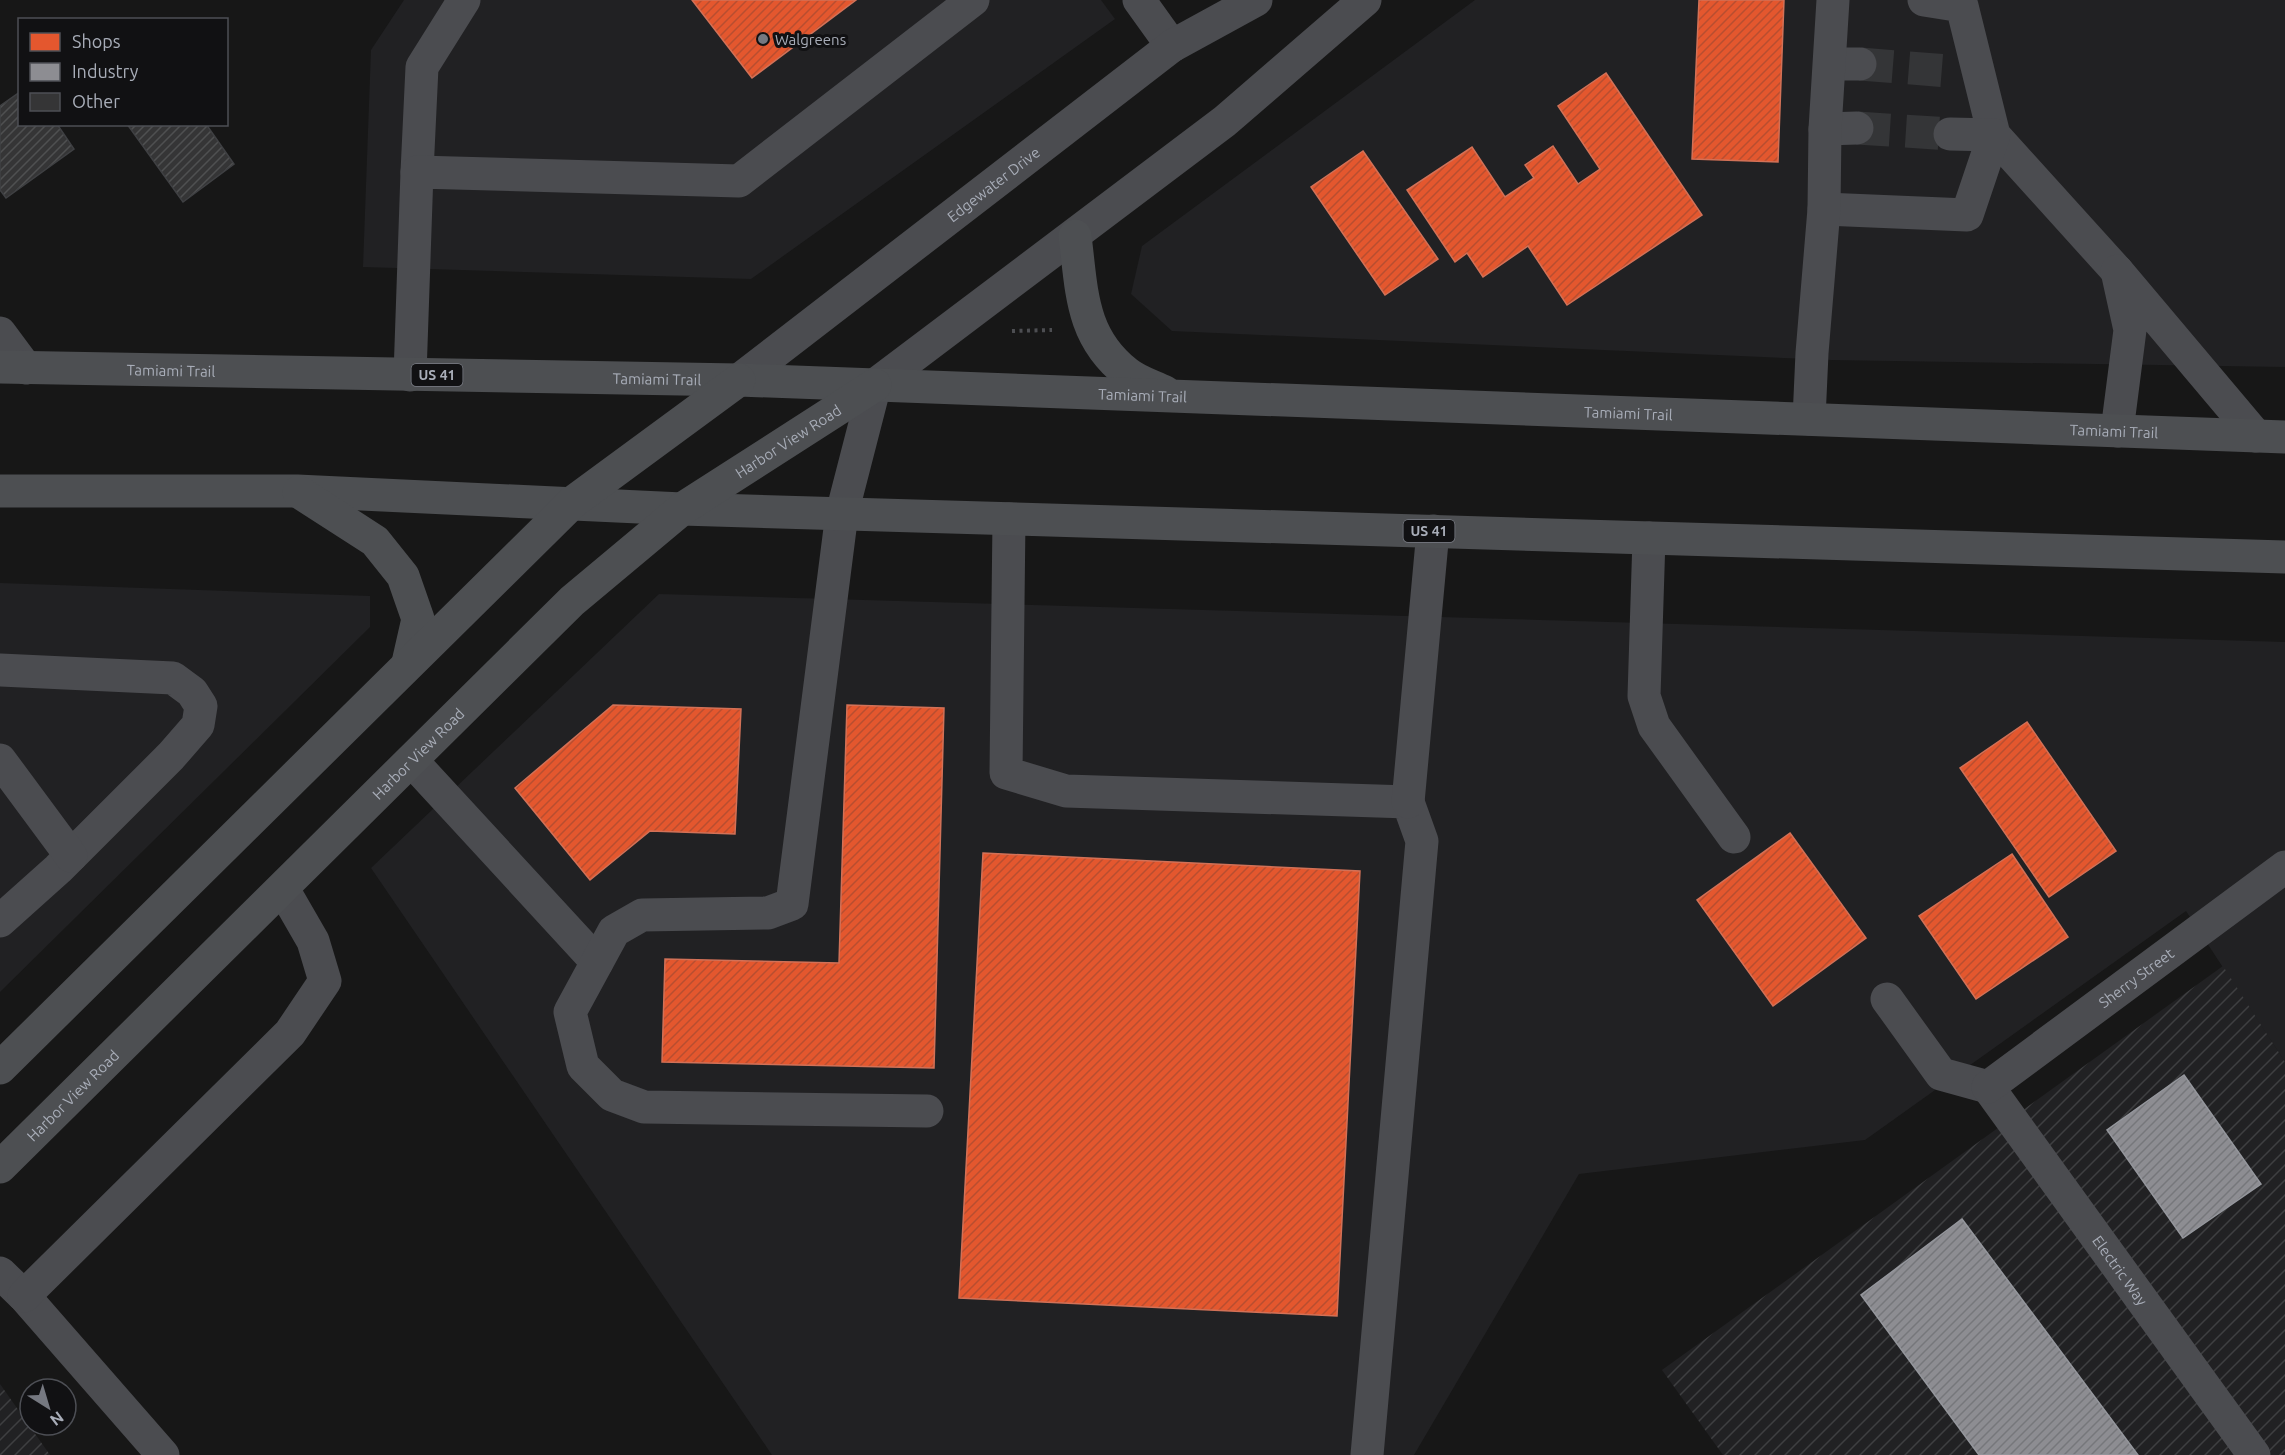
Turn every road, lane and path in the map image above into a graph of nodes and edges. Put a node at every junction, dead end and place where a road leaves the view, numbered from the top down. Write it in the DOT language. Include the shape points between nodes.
graph roads {
  1 [pos="464,0"];
  2 [pos="973,0"];
  3 [pos="1139,0"];
  4 [pos="1256,0"];
  5 [pos="1365,0"];
  6 [pos="1833,0"];
  7 [pos="1924,0"];
  8 [pos="1172,46"];
  9 [pos="1950,134"];
  10 [pos="1994,135"];
  11 [pos="417,172"];
  12 [pos="1824,209"];
  13 [pos="1075,236"];
  14 [pos="2117,271"];
  15 [pos="1059,330"];
  16 [pos="1006,331"];
  17 [pos="0,333"];
  18 [pos="13,368"];
  19 [pos="410,375"];
  20 [pos="740,380"];
  21 [pos="875,385"];
  22 [pos="1172,396"];
  23 [pos="1809,419"];
  24 [pos="2117,431"];
  25 [pos="2270,436"];
  26 [pos="0,491"];
  27 [pos="297,491"];
  28 [pos="573,502"];
  29 [pos="682,509"];
  30 [pos="842,513"];
  31 [pos="1009,519"];
  32 [pos="1433,531"];
  33 [pos="1649,538"];
  34 [pos="2283,556"];
  35 [pos="408,663"];
  36 [pos="0,670"];
  37 [pos="0,760"];
  38 [pos="412,762"];
  39 [pos="1408,802"];
  40 [pos="1734,837"];
  41 [pos="71,856"];
  42 [pos="2285,867"];
  43 [pos="283,889"];
  44 [pos="0,921"];
  45 [pos="597,962"];
  46 [pos="1887,999"];
  47 [pos="0,1068"];
  48 [pos="1988,1087"];
  49 [pos="927,1110"];
  50 [pos="0,1167"];
  51 [pos="0,1273"];
  52 [pos="24,1296"];
  53 [pos="163,1455"];
  54 [pos="1367,1455"];
  55 [pos="2254,1455"];
  1 -- 11 [label="street" via="422,67"];
  2 -- 11 [label="street" via="739,181"];
  3 -- 8 [label="street"];
  4 -- 8 [label="street, Edgewater Drive"];
  5 -- 13 [label="street" via="1226,121"];
  6 -- 12 [label="street" via="1846,64 1841,129"];
  7 -- 10 [label="street" via="1962,6 1964,73"];
  8 -- 20 [label="street, Edgewater Drive"];
  9 -- 10 [label="street"];
  10 -- 12 [label="street" via="1967,214"];
  10 -- 14 [label="street"];
  11 -- 19 [label="street"];
  12 -- 23 [label="street"];
  13 -- 21 [label="street"];
  13 -- 22 [label="main road" via="1083,308 1097,339 1128,374"];
  14 -- 24 [label="street" via="2130,330"];
  14 -- 25 [label="street"];
  15 -- 16 [label="path"];
  17 -- 18 [label="street"];
  18 -- 19 [label="main road, Tamiami Trail / US 41"];
  19 -- 20 [label="main road, Tamiami Trail / US 41"];
  20 -- 21 [label="main road, Tamiami Trail / US 41"];
  20 -- 28 [label="main road"];
  21 -- 22 [label="main road, Tamiami Trail / US 41"];
  21 -- 29 [label="main road, Harbor View Road"];
  21 -- 30 [label="street"];
  22 -- 23 [label="main road, Tamiami Trail / US 41"];
  23 -- 24 [label="main road, Tamiami Trail / US 41"];
  24 -- 25 [label="main road, Tamiami Trail / US 41"];
  26 -- 27 [label="main road, US 41"];
  27 -- 28 [label="main road, US 41"];
  27 -- 35 [label="main road" via="375,541 403,576 418,619"];
  28 -- 29 [label="main road, US 41"];
  28 -- 35 [label="main road"];
  29 -- 30 [label="main road, US 41"];
  29 -- 38 [label="main road, Harbor View Road" via="572,601"];
  30 -- 31 [label="main road, US 41"];
  30 -- 45 [label="street" via="792,904 768,913 642,915 614,931"];
  31 -- 32 [label="main road, US 41"];
  31 -- 39 [label="street" via="1006,772 1066,791"];
  32 -- 33 [label="main road, US 41"];
  32 -- 39 [label="street"];
  33 -- 34 [label="main road, US 41"];
  33 -- 40 [label="street" via="1644,696 1654,726"];
  35 -- 47 [label="main road"];
  36 -- 41 [label="street" via="173,678 192,692 201,706 198,725"];
  37 -- 41 [label="street"];
  38 -- 43 [label="main road, Harbor View Road"];
  38 -- 45 [label="street"];
  39 -- 54 [label="street" via="1422,841"];
  41 -- 44 [label="street"];
  42 -- 48 [label="street, Sherry Street"];
  43 -- 50 [label="main road, Harbor View Road"];
  43 -- 52 [label="street" via="313,941 325,981 290,1033"];
  45 -- 49 [label="street" via="570,1012 583,1066 612,1095 644,1107"];
  46 -- 48 [label="street" via="1941,1074"];
  48 -- 55 [label="street, Electric Way"];
  51 -- 52 [label="street"];
  52 -- 53 [label="street"];
}
